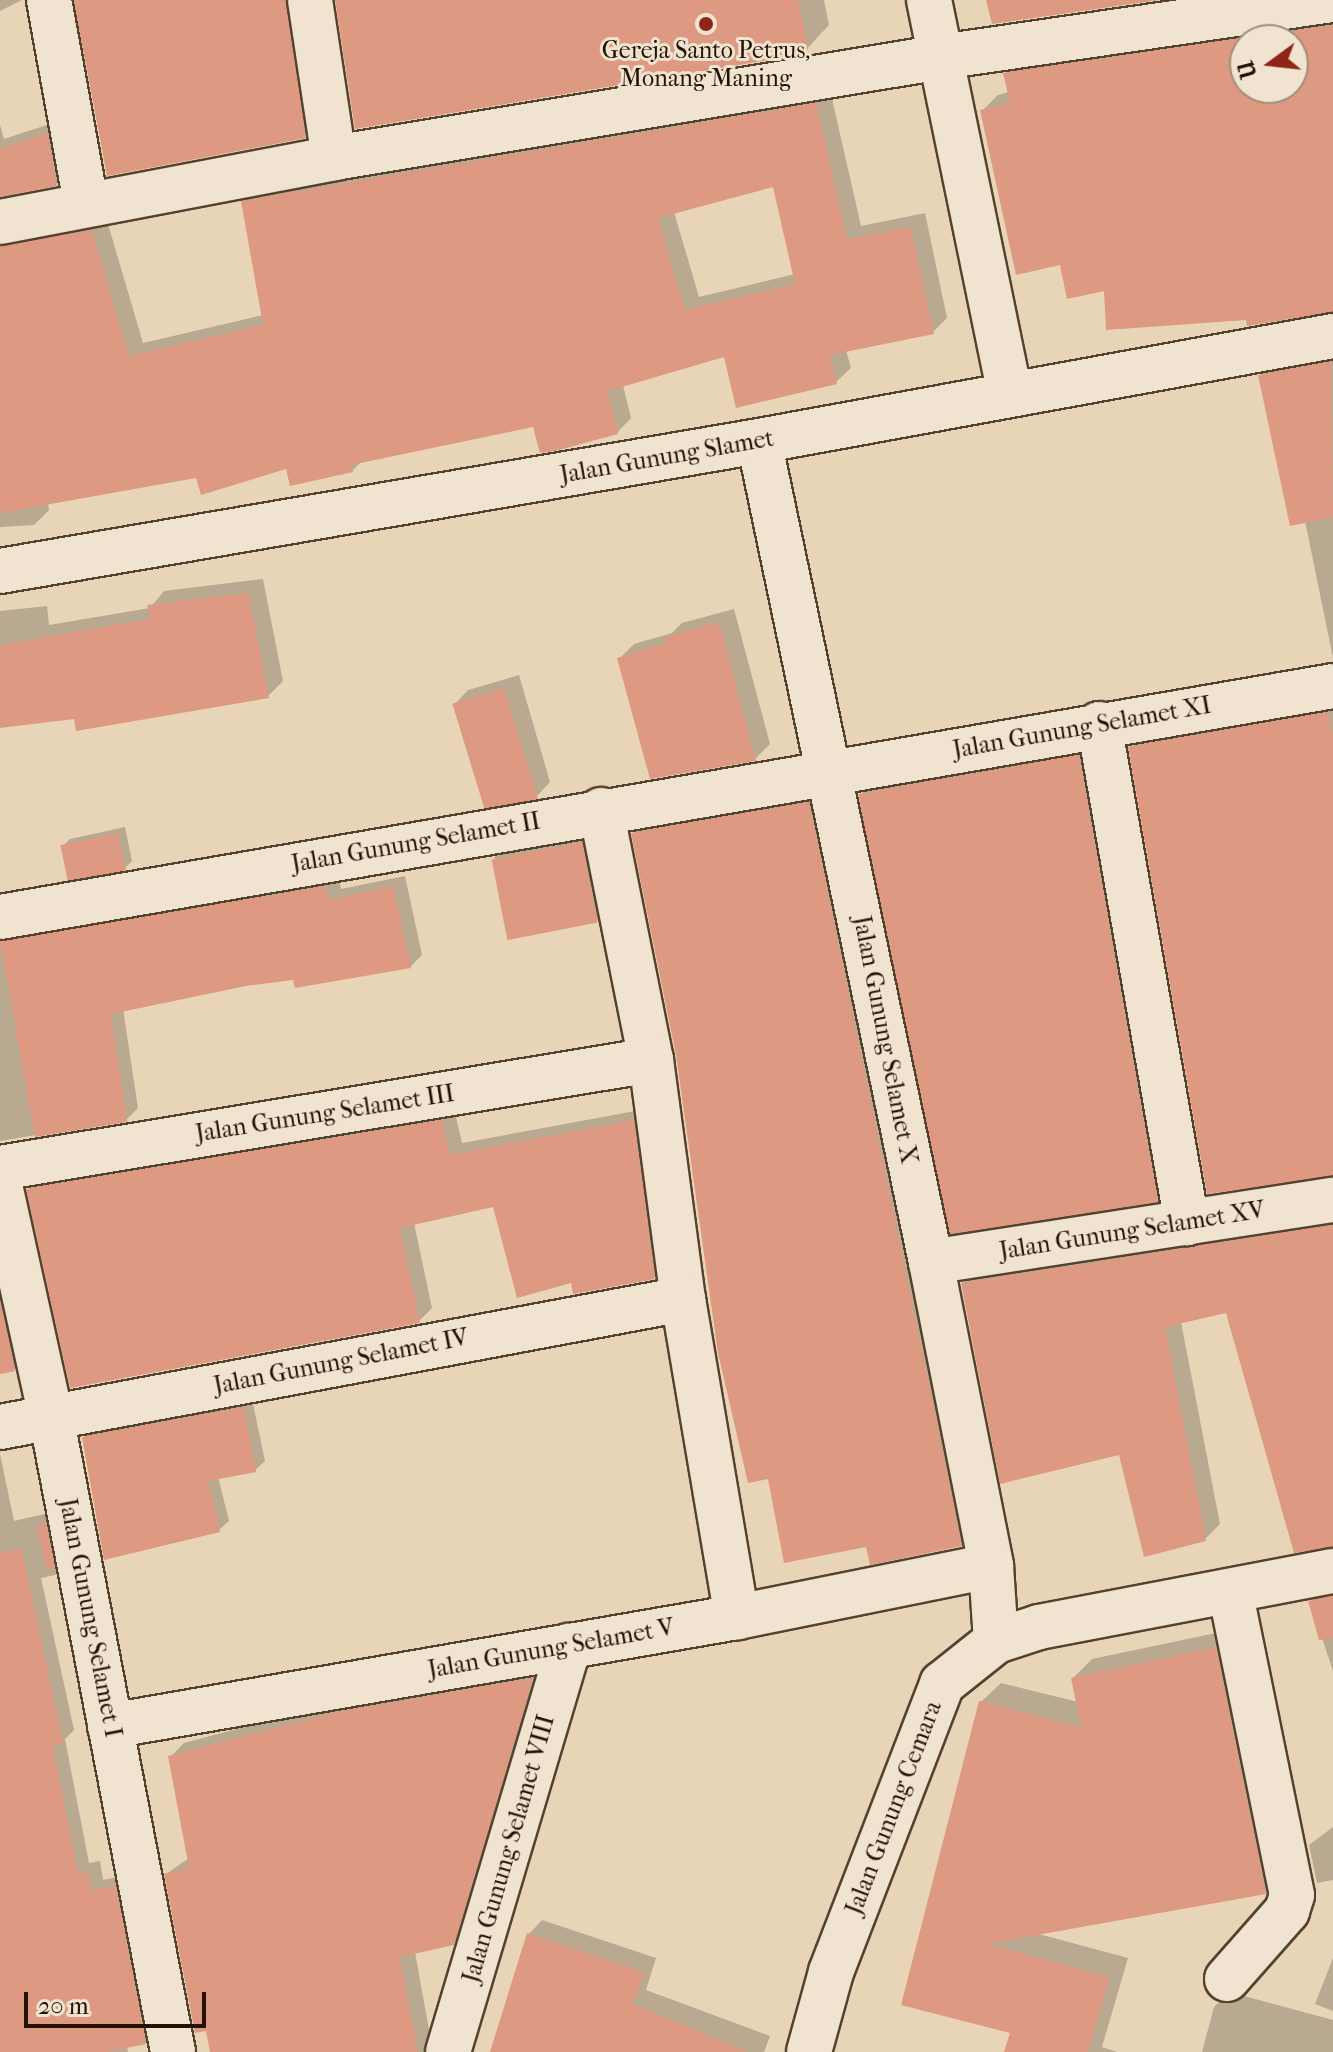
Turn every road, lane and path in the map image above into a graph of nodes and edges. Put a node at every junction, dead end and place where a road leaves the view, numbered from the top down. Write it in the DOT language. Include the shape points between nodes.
graph roads {
  1 [pos="49,0"];
  2 [pos="310,0"];
  3 [pos="929,0"];
  4 [pos="1332,0"];
  5 [pos="1240,8"];
  6 [pos="941,57"];
  7 [pos="334,158"];
  8 [pos="86,203"];
  9 [pos="0,222"];
  10 [pos="1333,336"];
  11 [pos="1010,393"];
  12 [pos="759,441"];
  13 [pos="0,571"];
  14 [pos="1333,686"];
  15 [pos="1099,724"];
  16 [pos="832,770"];
  17 [pos="601,810"];
  18 [pos="0,917"];
  19 [pos="651,1060"];
  20 [pos="0,1168"];
  21 [pos="0,1185"];
  22 [pos="1333,1200"];
  23 [pos="1187,1223"];
  24 [pos="931,1262"];
  25 [pos="683,1299"];
  26 [pos="51,1416"];
  27 [pos="0,1427"];
  28 [pos="991,1566"];
  29 [pos="1333,1571"];
  30 [pos="1230,1591"];
  31 [pos="737,1617"];
  32 [pos="996,1641"];
  33 [pos="569,1646"];
  34 [pos="110,1726"];
  35 [pos="1227,1979"];
  36 [pos="173,2052"];
  37 [pos="448,2052"];
  38 [pos="809,2052"];
  1 -- 8 [label="street"];
  2 -- 7 [label="street"];
  3 -- 6 [label="street"];
  4 -- 5 [label="street"];
  5 -- 6 [label="street"];
  6 -- 7 [label="street"];
  6 -- 11 [label="street"];
  7 -- 8 [label="street"];
  8 -- 9 [label="street"];
  10 -- 11 [label="street, Jalan Gunung Slamet"];
  11 -- 12 [label="street, Jalan Gunung Slamet"];
  12 -- 13 [label="street, Jalan Gunung Slamet"];
  12 -- 16 [label="street, Jalan Gunung Selamet X"];
  14 -- 15 [label="street, Jalan Gunung Selamet XI"];
  15 -- 16 [label="street, Jalan Gunung Selamet XI"];
  15 -- 23 [label="street"];
  16 -- 17 [label="street, Jalan Gunung Selamet II"];
  16 -- 24 [label="street, Jalan Gunung Selamet X"];
  17 -- 18 [label="street, Jalan Gunung Selamet II"];
  17 -- 19 [label="street"];
  19 -- 20 [label="street, Jalan Gunung Selamet III"];
  19 -- 25 [label="street"];
  21 -- 26 [label="street, Jalan Gunung Selamet I"];
  22 -- 23 [label="street, Jalan Gunung Selamet XV"];
  23 -- 24 [label="street, Jalan Gunung Selamet XV"];
  24 -- 28 [label="street, Jalan Gunung Selamet X"];
  25 -- 26 [label="street, Jalan Gunung Selamet IV"];
  25 -- 31 [label="street"];
  26 -- 27 [label="street, Jalan Gunung Selamet IV"];
  26 -- 34 [label="street, Jalan Gunung Selamet I"];
  28 -- 31 [label="street, Jalan Gunung Selamet V"];
  28 -- 32 [label="street, Jalan Gunung Selamet X"];
  29 -- 30 [label="street, Jalan Gunung Cemara"];
  30 -- 32 [label="street, Jalan Gunung Cemara" via="1039,1627"];
  30 -- 35 [label="street" via="1292,1895 1287,1911"];
  31 -- 33 [label="street, Jalan Gunung Selamet V"];
  32 -- 38 [label="street, Jalan Gunung Cemara" via="942,1684 831,1972"];
  33 -- 34 [label="street, Jalan Gunung Selamet V"];
  33 -- 37 [label="street, Jalan Gunung Selamet VIII"];
  34 -- 36 [label="street, Jalan Gunung Selamet I"];
}
